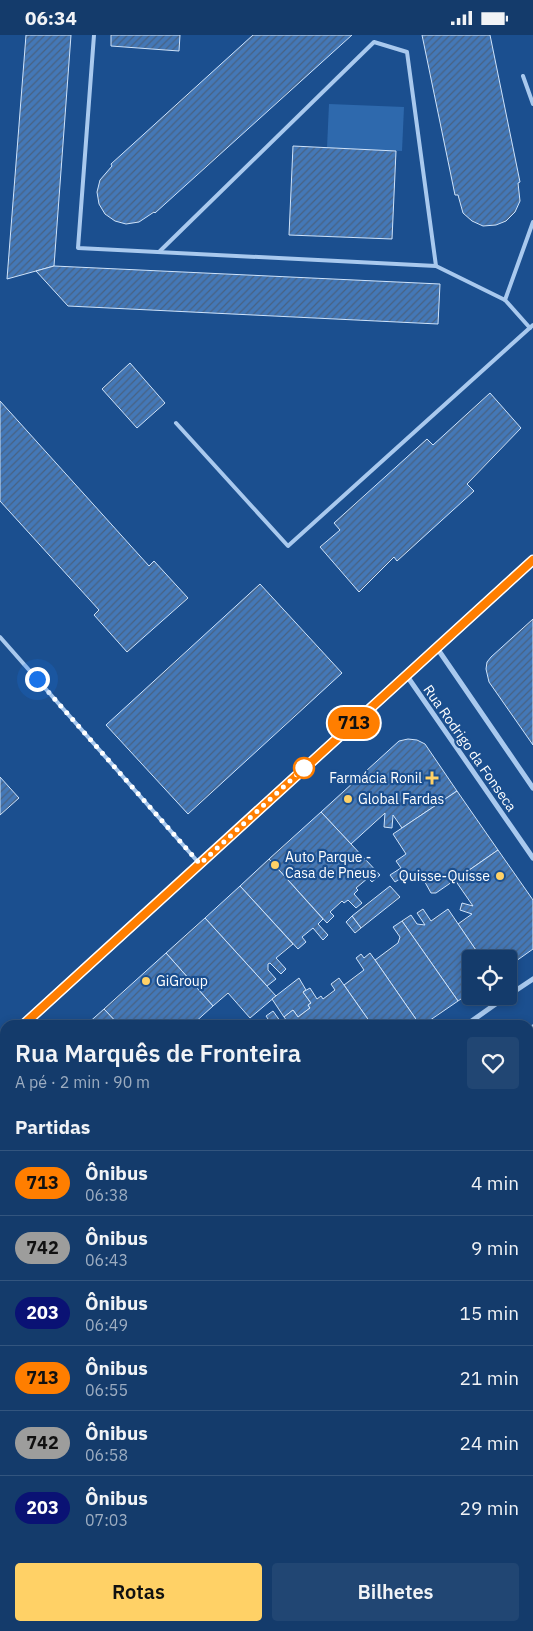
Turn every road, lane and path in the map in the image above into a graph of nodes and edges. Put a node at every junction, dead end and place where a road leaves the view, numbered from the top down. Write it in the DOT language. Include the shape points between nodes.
graph roads {
  1 [pos="94,35"];
  2 [pos="523,76"];
  3 [pos="533,104"];
  4 [pos="533,222"];
  5 [pos="159,252"];
  6 [pos="436,265"];
  7 [pos="505,300"];
  8 [pos="531,326"];
  9 [pos="176,423"];
  10 [pos="533,560"];
  11 [pos="0,637"];
  12 [pos="436,648"];
  13 [pos="406,675"];
  14 [pos="533,788"];
  15 [pos="533,858"];
  16 [pos="200,864"];
  17 [pos="533,979"];
  18 [pos="517,990"];
  19 [pos="495,1005"];
  20 [pos="28,1020"];
  21 [pos="473,1020"];
  1 -- 5 [label="lane" via="78,248"];
  2 -- 3 [label="lane"];
  4 -- 7 [label="lane"];
  5 -- 6 [label="lane"];
  5 -- 6 [label="lane" via="374,42 407,52"];
  6 -- 7 [label="lane"];
  7 -- 8 [label="lane"];
  8 -- 9 [label="lane" via="288,546"];
  10 -- 12 [label="main road"];
  11 -- 16 [label="lane"];
  12 -- 13 [label="main road"];
  12 -- 14 [label="street, Rua Rodrigo da Fonseca"];
  13 -- 15 [label="street, Rua Rodrigo da Fonseca"];
  13 -- 16 [label="main road"];
  16 -- 20 [label="main road"];
  17 -- 18 [label="street"];
  19 -- 21 [label="street"];
}
